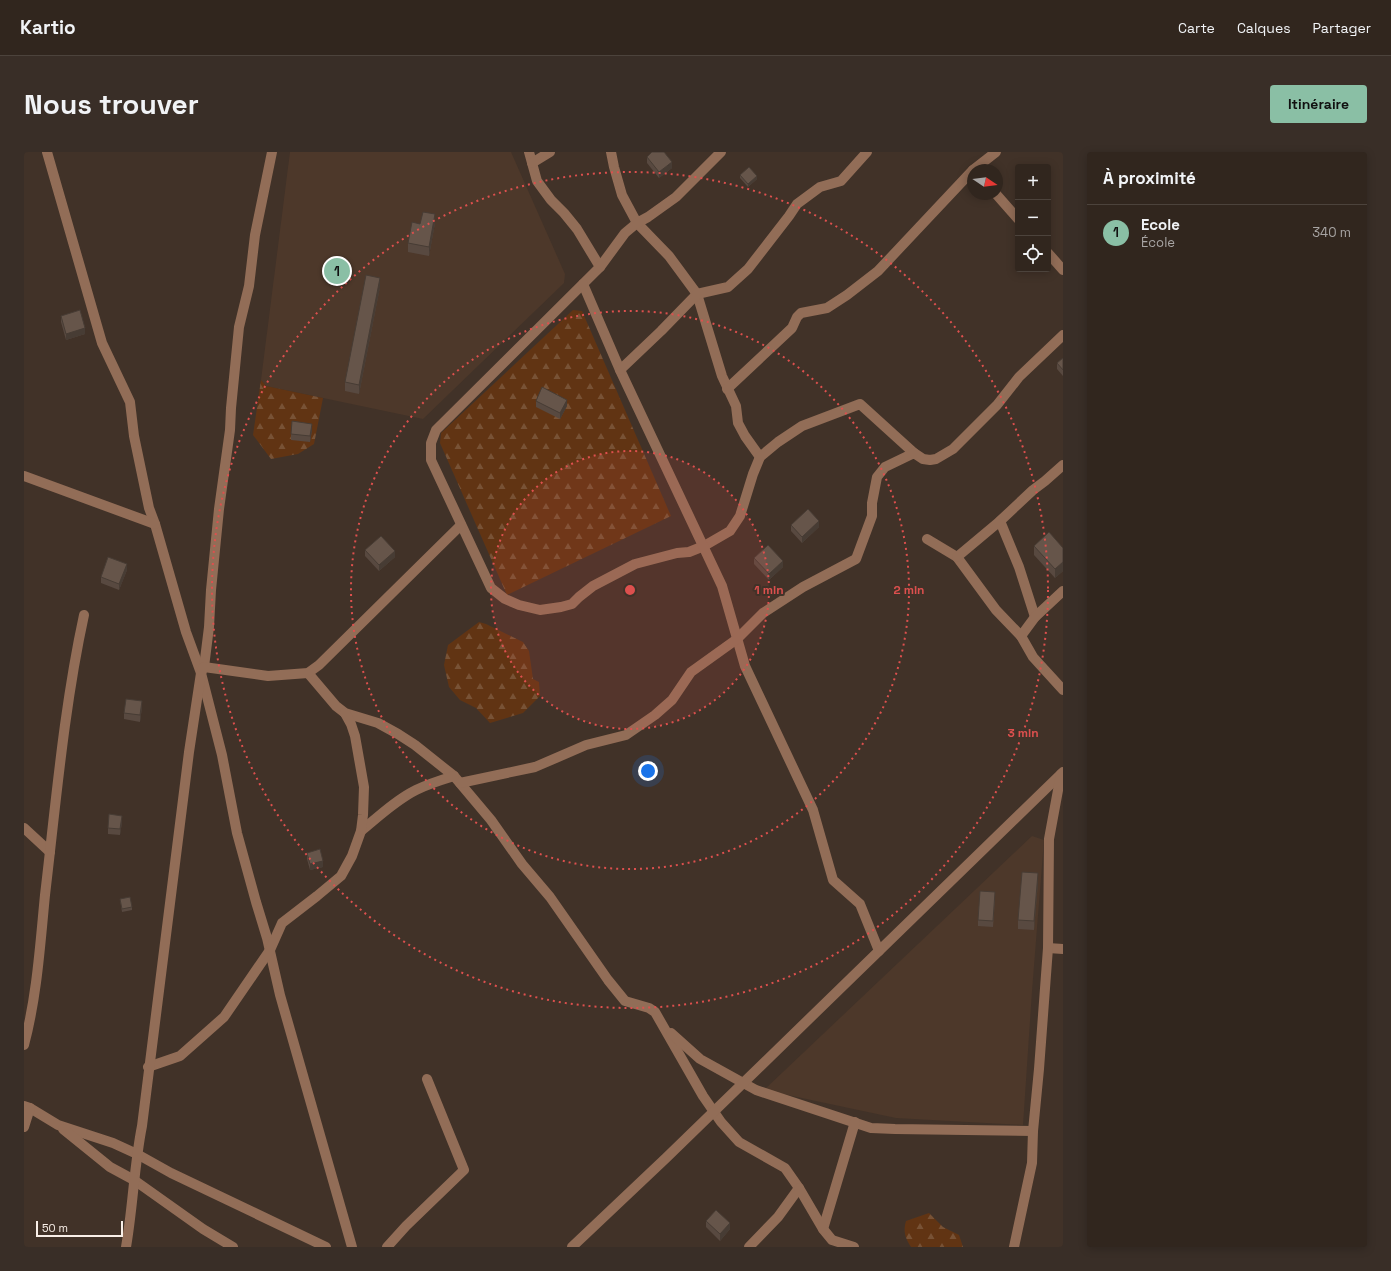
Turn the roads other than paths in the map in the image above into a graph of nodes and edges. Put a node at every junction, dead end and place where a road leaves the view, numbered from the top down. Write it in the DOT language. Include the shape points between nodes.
graph roads {
  1 [pos="47,152"];
  2 [pos="272,152"];
  3 [pos="529,152"];
  4 [pos="550,152"];
  5 [pos="611,152"];
  6 [pos="721,152"];
  7 [pos="867,152"];
  8 [pos="996,152"];
  9 [pos="532,163"];
  10 [pos="981,164"];
  11 [pos="967,177"];
  12 [pos="1001,200"];
  13 [pos="1015,216"];
  14 [pos="637,223"];
  15 [pos="1051,256"];
  16 [pos="600,267"];
  17 [pos="1063,270"];
  18 [pos="583,284"];
  19 [pos="697,294"];
  20 [pos="1063,335"];
  21 [pos="620,370"];
  22 [pos="727,389"];
  23 [pos="914,453"];
  24 [pos="760,457"];
  25 [pos="1063,465"];
  26 [pos="24,476"];
  27 [pos="1000,521"];
  28 [pos="155,524"];
  29 [pos="461,525"];
  30 [pos="927,539"];
  31 [pos="704,546"];
  32 [pos="957,557"];
  33 [pos="1063,591"];
  34 [pos="84,615"];
  35 [pos="1035,617"];
  36 [pos="1021,636"];
  37 [pos="737,639"];
  38 [pos="203,670"];
  39 [pos="308,673"];
  40 [pos="1063,690"];
  41 [pos="345,713"];
  42 [pos="1062,773"];
  43 [pos="457,780"];
  44 [pos="24,828"];
  45 [pos="361,831"];
  46 [pos="50,852"];
  47 [pos="1048,948"];
  48 [pos="1063,949"];
  49 [pos="270,950"];
  50 [pos="879,951"];
  51 [pos="664,1027"];
  52 [pos="24,1045"];
  53 [pos="148,1067"];
  54 [pos="427,1079"];
  55 [pos="744,1083"];
  56 [pos="27,1107"];
  57 [pos="714,1112"];
  58 [pos="855,1122"];
  59 [pos="58,1125"];
  60 [pos="24,1127"];
  61 [pos="1032,1131"];
  62 [pos="137,1154"];
  63 [pos="134,1180"];
  64 [pos="799,1188"];
  65 [pos="823,1229"];
  66 [pos="126,1247"];
  67 [pos="233,1247"];
  68 [pos="326,1247"];
  69 [pos="352,1247"];
  70 [pos="387,1247"];
  71 [pos="572,1247"];
  72 [pos="749,1247"];
  73 [pos="854,1247"];
  74 [pos="1014,1247"];
  1 -- 28 [label="street" via="102,343 130,402 148,508"];
  2 -- 38 [label="street" via="239,327"];
  3 -- 9 [label="street"];
  4 -- 9 [label="street"];
  5 -- 14 [label="street" via="622,195"];
  6 -- 14 [label="street" via="676,197"];
  7 -- 19 [label="street" via="841,181 820,187 797,204 748,269 728,287"];
  8 -- 10 [label="street"];
  9 -- 16 [label="street" via="537,181 577,229"];
  11 -- 22 [label="street" via="878,271 827,308 801,313 792,328"];
  12 -- 13 [label="street"];
  14 -- 16 [label="street" via="625,233"];
  14 -- 19 [label="street" via="670,256"];
  15 -- 17 [label="street"];
  16 -- 18 [label="street"];
  18 -- 21 [label="street"];
  18 -- 29 [label="street" via="436,430 430,443 431,460"];
  19 -- 21 [label="street"];
  19 -- 22 [label="street"];
  20 -- 23 [label="street" via="1019,377 997,405 953,449 930,460"];
  21 -- 31 [label="street"];
  22 -- 24 [label="street" via="736,406 738,423 744,436"];
  23 -- 24 [label="street" via="860,404 802,426"];
  23 -- 37 [label="street" via="885,467 877,477 872,516 856,558 803,587 763,613"];
  24 -- 31 [label="street" via="740,516 730,531"];
  25 -- 27 [label="street"];
  26 -- 28 [label="street"];
  27 -- 32 [label="street"];
  27 -- 35 [label="street" via="1019,567"];
  28 -- 38 [label="street" via="186,632"];
  29 -- 31 [label="street" via="491,588 505,599 540,610 572,604 592,586 635,564 689,552"];
  29 -- 39 [label="street"];
  30 -- 32 [label="street"];
  31 -- 37 [label="street" via="722,586"];
  32 -- 36 [label="street" via="996,610"];
  33 -- 35 [label="street"];
  34 -- 46 [label="street" via="64,732"];
  35 -- 36 [label="street"];
  36 -- 40 [label="street" via="1033,657"];
  37 -- 43 [label="street" via="691,672 672,700 626,734 586,745 535,767"];
  37 -- 50 [label="street" via="745,666 813,810 833,880 860,904"];
  38 -- 39 [label="street" via="268,676"];
  38 -- 49 [label="street" via="237,833"];
  38 -- 53 [label="street" via="188,752"];
  39 -- 41 [label="street"];
  41 -- 43 [label="street" via="378,723 398,734"];
  41 -- 45 [label="street" via="355,736 363,782"];
  42 -- 47 [label="street" via="1049,839"];
  42 -- 50 [label="street"];
  43 -- 45 [label="street" via="432,783 415,790"];
  43 -- 51 [label="street" via="550,897 608,980 625,1000 655,1012"];
  44 -- 46 [label="street"];
  45 -- 49 [label="street" via="341,876 282,923"];
  46 -- 52 [label="street" via="36,988"];
  47 -- 48 [label="street"];
  47 -- 61 [label="street"];
  49 -- 53 [label="street" via="224,1017 180,1056"];
  49 -- 69 [label="street" via="280,995"];
  50 -- 55 [label="street"];
  51 -- 55 [label="street" via="700,1059"];
  51 -- 57 [label="street"];
  53 -- 62 [label="street"];
  54 -- 70 [label="street" via="464,1170"];
  55 -- 57 [label="street"];
  55 -- 58 [label="street" via="756,1090"];
  56 -- 59 [label="street"];
  56 -- 60 [label="street"];
  57 -- 64 [label="street" via="739,1142 785,1168"];
  57 -- 71 [label="street"];
  58 -- 61 [label="street" via="871,1128"];
  58 -- 65 [label="street"];
  59 -- 62 [label="street" via="113,1143"];
  59 -- 63 [label="street" via="110,1167"];
  61 -- 74 [label="street" via="1032,1163"];
  62 -- 63 [label="street"];
  62 -- 68 [label="street" via="171,1173"];
  63 -- 66 [label="street"];
  63 -- 67 [label="street"];
  64 -- 65 [label="street"];
  64 -- 72 [label="street" via="778,1217"];
  65 -- 73 [label="street" via="832,1240"];
}
